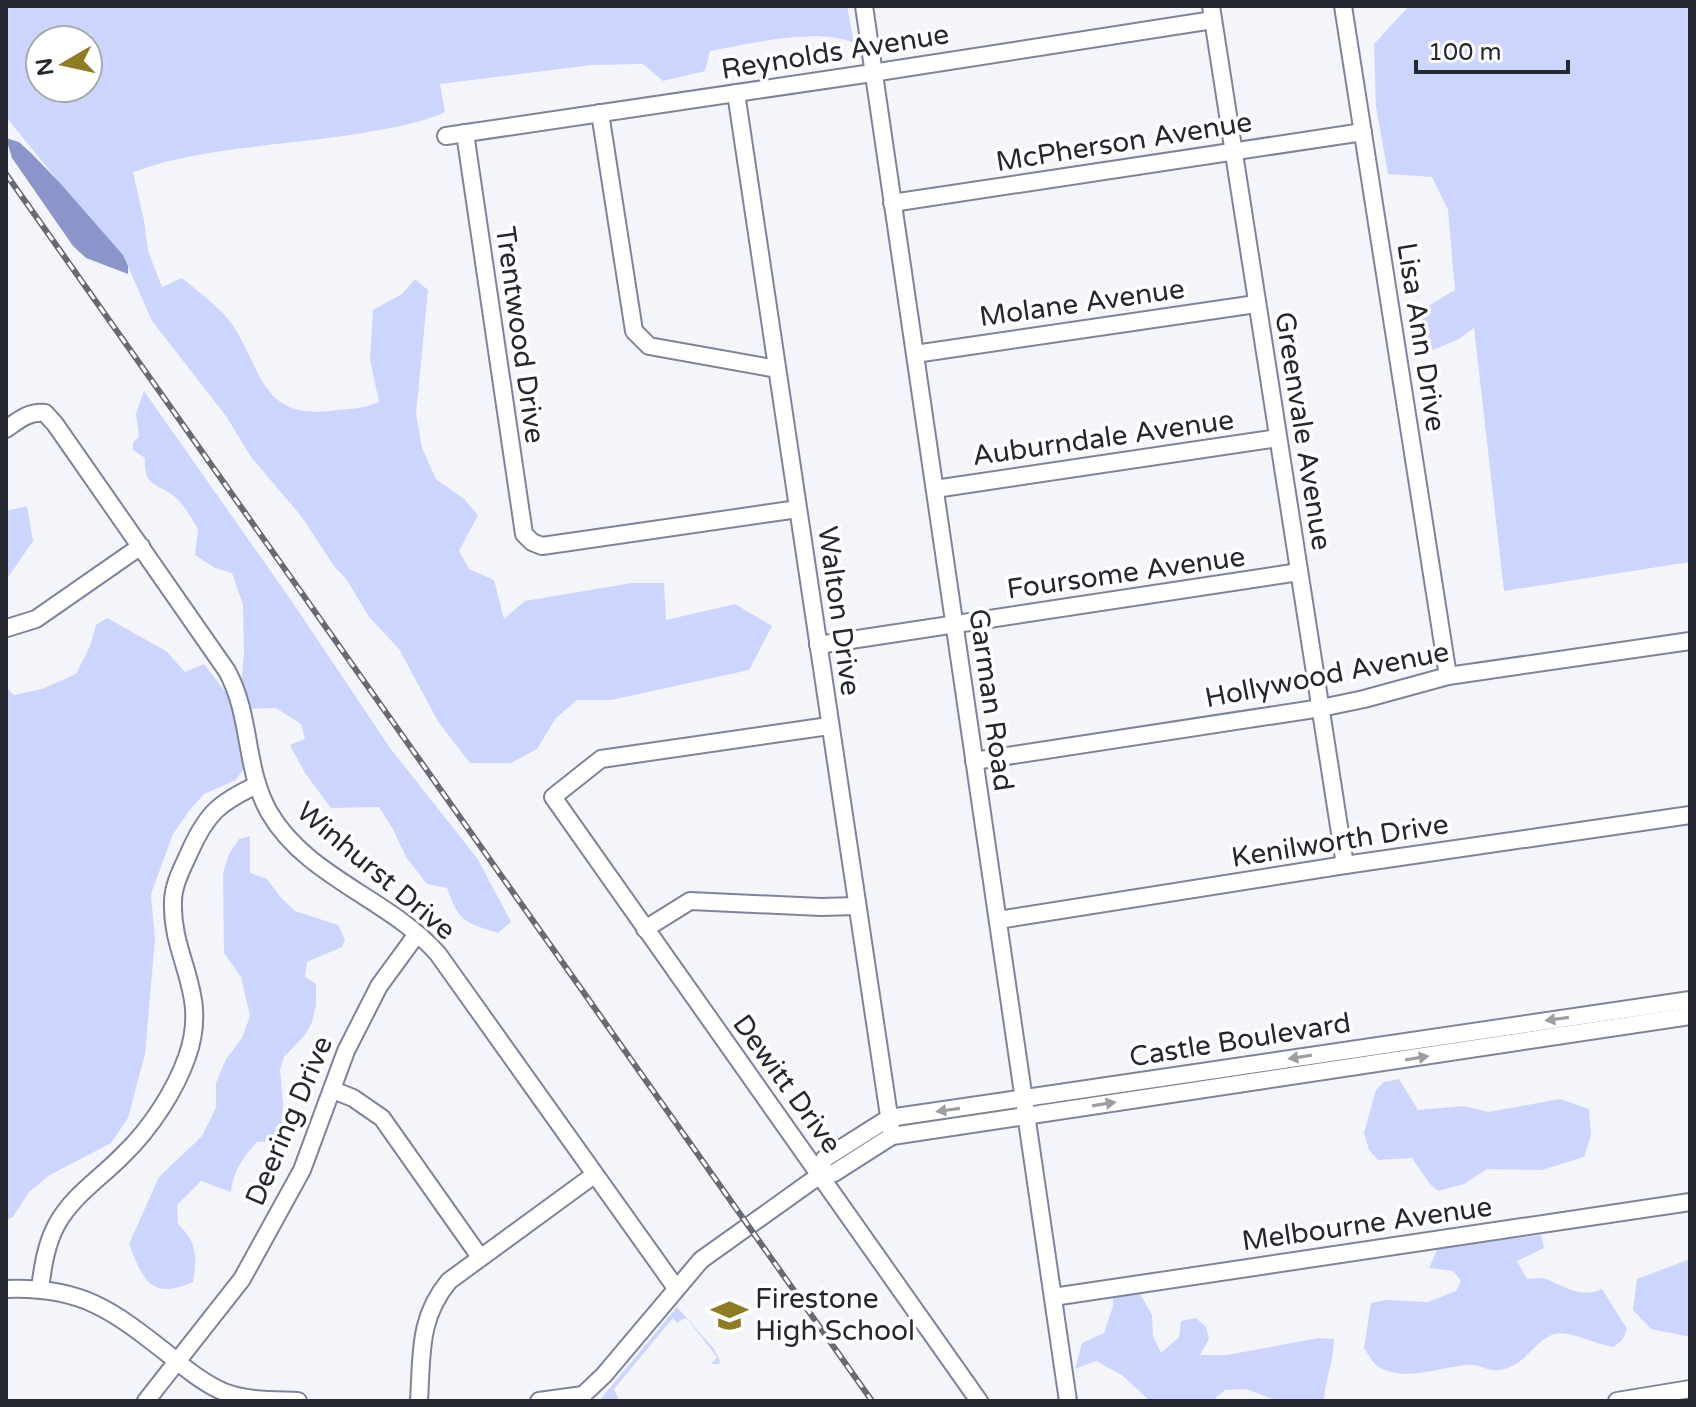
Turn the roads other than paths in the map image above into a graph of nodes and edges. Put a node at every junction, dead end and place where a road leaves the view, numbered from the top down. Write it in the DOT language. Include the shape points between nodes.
graph roads {
  1 [pos="864,6"];
  2 [pos="1343,6"];
  3 [pos="1212,13"];
  4 [pos="872,73"];
  5 [pos="736,93"];
  6 [pos="600,113"];
  7 [pos="1363,132"];
  8 [pos="465,133"];
  9 [pos="446,136"];
  10 [pos="1234,152"];
  11 [pos="892,203"];
  12 [pos="1256,304"];
  13 [pos="915,354"];
  14 [pos="777,369"];
  15 [pos="6,429"];
  16 [pos="1278,438"];
  17 [pos="935,489"];
  18 [pos="798,509"];
  19 [pos="141,546"];
  20 [pos="1299,572"];
  21 [pos="954,625"];
  22 [pos="7,628"];
  23 [pos="1690,641"];
  24 [pos="818,645"];
  25 [pos="1448,676"];
  26 [pos="1321,708"];
  27 [pos="829,726"];
  28 [pos="974,761"];
  29 [pos="257,785"];
  30 [pos="1690,815"];
  31 [pos="1345,865"];
  32 [pos="856,906"];
  33 [pos="998,920"];
  34 [pos="645,929"];
  35 [pos="417,934"];
  36 [pos="1690,1000"];
  37 [pos="1690,1016"];
  38 [pos="1591,1022"];
  39 [pos="1383,1044"];
  40 [pos="1386,1063"];
  41 [pos="1186,1083"];
  42 [pos="333,1090"];
  43 [pos="1026,1108"];
  44 [pos="889,1118"];
  45 [pos="892,1136"];
  46 [pos="594,1175"];
  47 [pos="820,1175"];
  48 [pos="1690,1202"];
  49 [pos="480,1257"];
  50 [pos="40,1288"];
  51 [pos="676,1288"];
  52 [pos="6,1289"];
  53 [pos="1053,1297"];
  54 [pos="178,1363"];
  55 [pos="1690,1389"];
  56 [pos="582,1398"];
  57 [pos="146,1401"];
  58 [pos="298,1401"];
  59 [pos="419,1401"];
  60 [pos="539,1401"];
  61 [pos="979,1401"];
  62 [pos="1068,1401"];
  63 [pos="1617,1401"];
  1 -- 4 [label="street, Garman Road"];
  2 -- 7 [label="street, Lisa Ann Drive"];
  3 -- 4 [label="street, Reynolds Avenue"];
  3 -- 10 [label="street, Greenvale Avenue"];
  4 -- 5 [label="street, Reynolds Avenue"];
  4 -- 11 [label="street, Garman Road"];
  5 -- 6 [label="street, Reynolds Avenue"];
  5 -- 14 [label="street, Walton Drive"];
  6 -- 8 [label="street, Reynolds Avenue"];
  6 -- 14 [label="street" via="634,331 649,346"];
  7 -- 10 [label="street, McPherson Avenue"];
  7 -- 25 [label="street, Lisa Ann Drive"];
  8 -- 9 [label="street, Reynolds Avenue"];
  8 -- 18 [label="street, Trentwood Drive" via="524,534 542,546"];
  10 -- 11 [label="street, McPherson Avenue"];
  10 -- 12 [label="street, Greenvale Avenue"];
  11 -- 13 [label="street, Garman Road"];
  12 -- 13 [label="street, Molane Avenue"];
  12 -- 16 [label="street, Greenvale Avenue"];
  13 -- 17 [label="street, Garman Road"];
  14 -- 18 [label="street, Walton Drive"];
  15 -- 19 [label="street, Winhurst Drive" via="23,417 45,413"];
  16 -- 17 [label="street, Auburndale Avenue"];
  16 -- 20 [label="street, Greenvale Avenue"];
  17 -- 21 [label="street, Garman Road"];
  18 -- 24 [label="street, Walton Drive"];
  19 -- 22 [label="street" via="36,619"];
  19 -- 29 [label="street, Winhurst Drive" via="233,682"];
  20 -- 21 [label="street, Foursome Avenue"];
  20 -- 26 [label="street, Greenvale Avenue"];
  21 -- 24 [label="street, Foursome Avenue"];
  21 -- 28 [label="street, Garman Road"];
  23 -- 25 [label="street, Hollywood Avenue"];
  24 -- 27 [label="street, Walton Drive"];
  25 -- 26 [label="street, Hollywood Avenue"];
  26 -- 28 [label="street, Hollywood Avenue"];
  26 -- 31 [label="street, Greenvale Avenue"];
  27 -- 32 [label="street, Walton Drive"];
  27 -- 34 [label="street, Dewitt Drive" via="601,759 553,797"];
  28 -- 33 [label="street, Garman Road"];
  29 -- 35 [label="street, Winhurst Drive" via="292,840"];
  29 -- 50 [label="street" via="226,800 206,819 175,889 173,915 194,1003 187,1057 139,1137 63,1213 50,1239"];
  30 -- 31 [label="street, Kenilworth Drive"];
  31 -- 33 [label="street, Kenilworth Drive"];
  32 -- 34 [label="street" via="690,901"];
  32 -- 44 [label="street, Walton Drive"];
  33 -- 43 [label="street, Garman Road"];
  34 -- 47 [label="street, Dewitt Drive"];
  35 -- 42 [label="street, Deering Drive" via="379,986"];
  35 -- 46 [label="street, Winhurst Drive" via="438,954"];
  36 -- 38 [label="street, Castle Boulevard"];
  37 -- 38 [label="street, Castle Boulevard"];
  38 -- 39 [label="street, Castle Boulevard, one-way"];
  40 -- 38 [label="street, Castle Boulevard, one-way"];
  39 -- 40 [label="street"];
  39 -- 41 [label="street, Castle Boulevard, one-way"];
  40 -- 41 [label="street, Castle Boulevard"];
  41 -- 43 [label="street, Castle Boulevard"];
  42 -- 49 [label="street" via="382,1118"];
  42 -- 54 [label="street, Deering Drive" via="287,1201 242,1279"];
  43 -- 44 [label="street, Castle Boulevard, one-way"];
  43 -- 45 [label="street, Castle Boulevard"];
  43 -- 53 [label="street, Garman Road"];
  44 -- 45 [label="street, Walton Drive"];
  44 -- 47 [label="street, Castle Boulevard" via="824,1159"];
  45 -- 47 [label="street, Castle Boulevard" via="834,1173"];
  46 -- 49 [label="street"];
  46 -- 51 [label="street, Winhurst Drive"];
  47 -- 51 [label="street, Castle Boulevard" via="701,1260"];
  47 -- 61 [label="street, Dewitt Drive"];
  48 -- 53 [label="street, Melbourne Avenue"];
  49 -- 59 [label="street" via="449,1281 428,1311"];
  50 -- 52 [label="street"];
  50 -- 54 [label="street" via="111,1311"];
  51 -- 56 [label="street, Castle Boulevard"];
  53 -- 62 [label="street, Garman Road"];
  54 -- 57 [label="street, Deering Drive"];
  54 -- 58 [label="street" via="227,1393"];
  55 -- 63 [label="street"];
  56 -- 60 [label="street, Castle Boulevard"];
}
